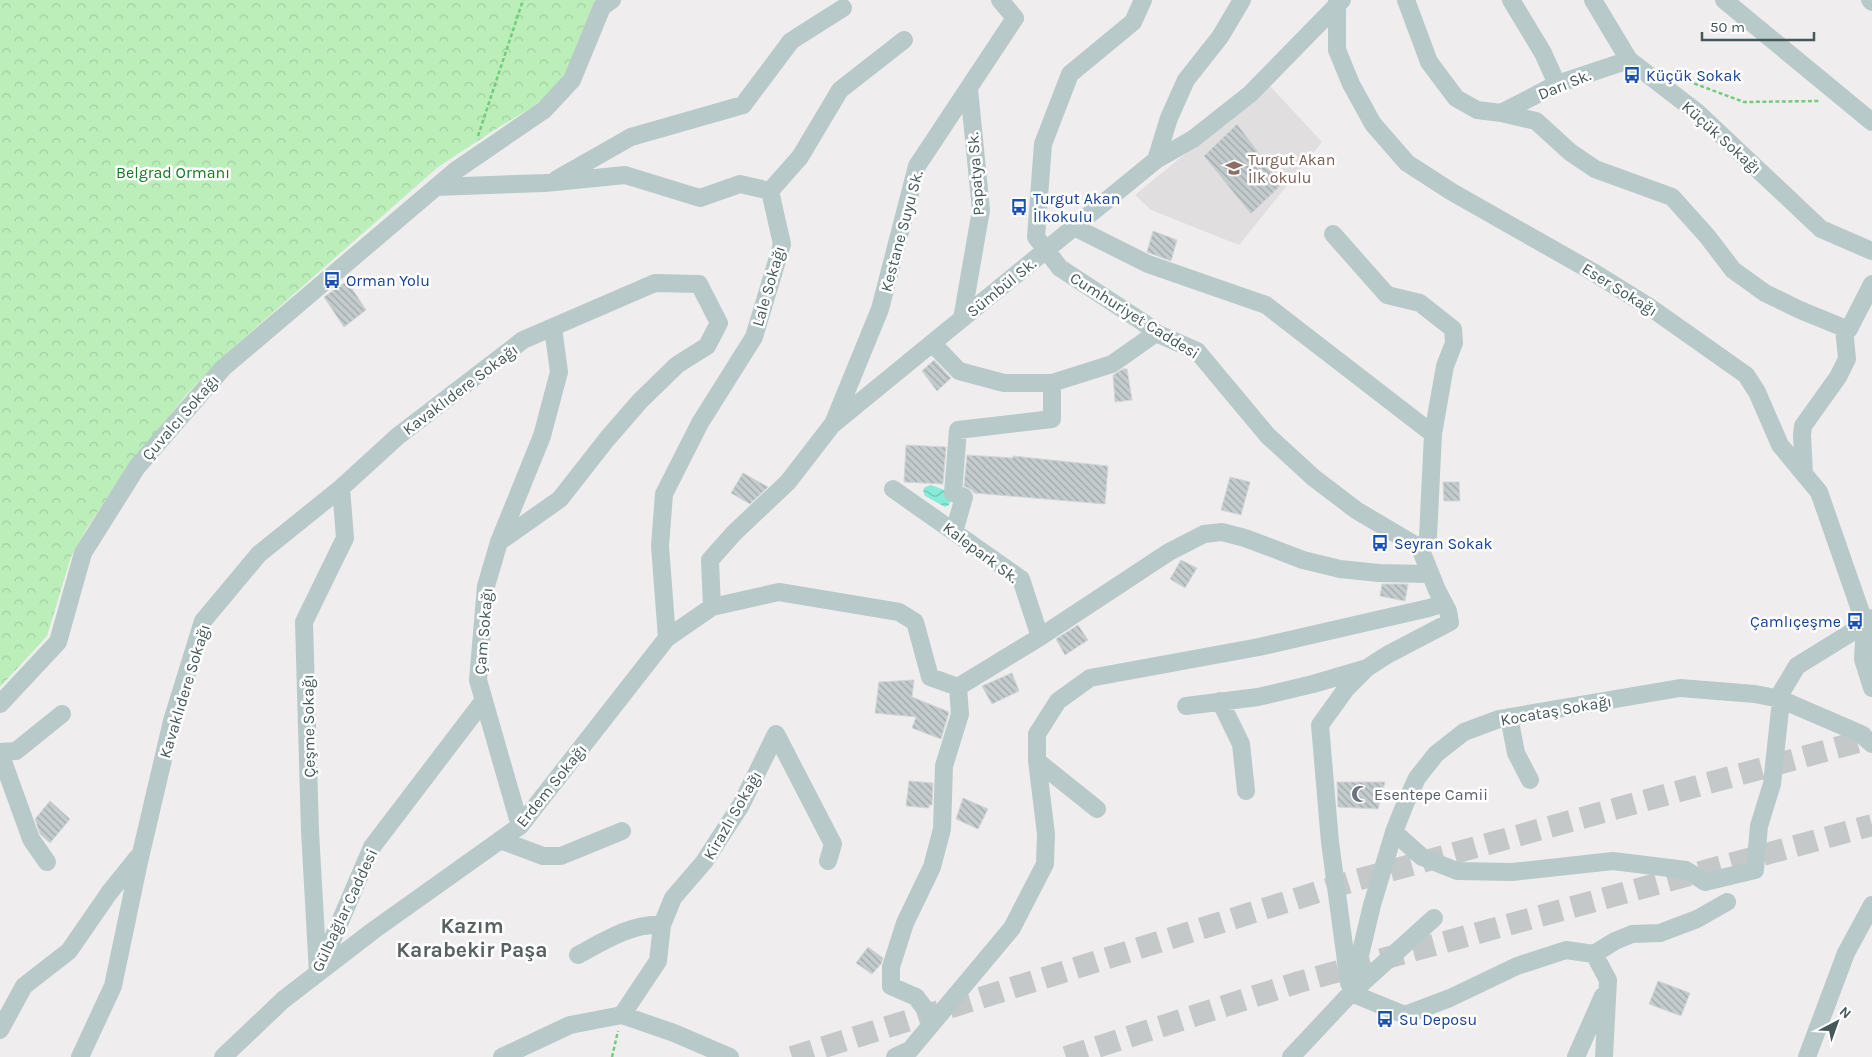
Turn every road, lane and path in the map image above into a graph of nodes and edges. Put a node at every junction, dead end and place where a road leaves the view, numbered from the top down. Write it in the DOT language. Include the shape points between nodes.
graph roads {
  1 [pos="523,0"];
  2 [pos="612,0"];
  3 [pos="1000,0"];
  4 [pos="1143,0"];
  5 [pos="1242,0"];
  6 [pos="1406,0"];
  7 [pos="1510,0"];
  8 [pos="1594,0"];
  9 [pos="1724,0"];
  10 [pos="1339,1"];
  11 [pos="843,8"];
  12 [pos="904,40"];
  13 [pos="1629,60"];
  14 [pos="1682,79"];
  15 [pos="1557,84"];
  16 [pos="969,89"];
  17 [pos="1844,100"];
  18 [pos="1501,112"];
  19 [pos="1872,122"];
  20 [pos="1156,160"];
  21 [pos="470,161"];
  22 [pos="552,182"];
  23 [pos="436,187"];
  24 [pos="770,192"];
  25 [pos="1074,228"];
  26 [pos="1333,234"];
  27 [pos="1046,250"];
  28 [pos="1872,251"];
  29 [pos="1872,284"];
  30 [pos="962,319"];
  31 [pos="553,328"];
  32 [pos="1844,328"];
  33 [pos="1156,333"];
  34 [pos="932,343"];
  35 [pos="1052,383"];
  36 [pos="832,426"];
  37 [pos="1434,434"];
  38 [pos="1804,474"];
  39 [pos="341,488"];
  40 [pos="893,489"];
  41 [pos="954,532"];
  42 [pos="499,542"];
  43 [pos="1420,548"];
  44 [pos="1430,574"];
  45 [pos="1444,603"];
  46 [pos="712,607"];
  47 [pos="1868,619"];
  48 [pos="1040,637"];
  49 [pos="667,638"];
  50 [pos="1367,668"];
  51 [pos="958,688"];
  52 [pos="1872,688"];
  53 [pos="1780,699"];
  54 [pos="484,700"];
  55 [pos="1220,702"];
  56 [pos="0,704"];
  57 [pos="1186,706"];
  58 [pos="62,714"];
  59 [pos="1508,717"];
  60 [pos="1872,744"];
  61 [pos="0,752"];
  62 [pos="1037,761"];
  63 [pos="1530,780"];
  64 [pos="1246,791"];
  65 [pos="1097,809"];
  66 [pos="520,826"];
  67 [pos="622,831"];
  68 [pos="1394,832"];
  69 [pos="500,840"];
  70 [pos="141,854"];
  71 [pos="828,860"];
  72 [pos="47,862"];
  73 [pos="1727,902"];
  74 [pos="1872,905"];
  75 [pos="1434,918"];
  76 [pos="662,925"];
  77 [pos="1594,954"];
  78 [pos="578,955"];
  79 [pos="318,973"];
  80 [pos="1607,987"];
  81 [pos="1351,993"];
  82 [pos="622,1015"];
  83 [pos="934,1021"];
  84 [pos="0,1030"];
  85 [pos="80,1057"];
  86 [pos="223,1057"];
  87 [pos="502,1057"];
  88 [pos="612,1057"];
  89 [pos="730,1057"];
  90 [pos="895,1057"];
  91 [pos="1291,1057"];
  92 [pos="1576,1057"];
  93 [pos="1604,1057"];
  94 [pos="1807,1057"];
  1 -- 21 [label="path"];
  2 -- 21 [label="street, Çuvalcı Sokağı" via="602,7 572,80 544,110"];
  3 -- 16 [label="street, Kestane Suyu Sk." via="1015,18"];
  4 -- 27 [label="street, Cumhuriyet Caddesi" via="1133,22 1070,74 1043,144 1036,237"];
  5 -- 20 [label="street" via="1220,37 1186,80 1168,118"];
  6 -- 18 [label="street" via="1429,62 1456,98 1478,110"];
  7 -- 15 [label="street" via="1543,53"];
  8 -- 13 [label="street, Küçük Sokağı"];
  9 -- 17 [label="street"];
  10 -- 20 [label="street, Sümbül Sk." via="1250,94 1193,139"];
  10 -- 38 [label="street, Eser Sokağı" via="1337,50 1373,124 1407,163 1643,302 1746,375 1780,445"];
  11 -- 22 [label="street" via="791,41 744,104 632,137"];
  12 -- 24 [label="street" via="840,90 800,156"];
  13 -- 15 [label="street, Darı Sk."];
  13 -- 28 [label="street, Küçük Sokağı" via="1698,113 1821,229"];
  14 -- 17 [label="path" via="1744,102"];
  15 -- 18 [label="street, Darı Sk."];
  16 -- 30 [label="street, Papatya Sk." via="981,210"];
  16 -- 36 [label="street, Kestane Suyu Sk." via="917,166 880,309"];
  17 -- 19 [label="street"];
  18 -- 32 [label="street" via="1536,121 1570,152 1595,169 1672,197 1733,270 1765,292"];
  20 -- 25 [label="street, Sümbül Sk."];
  21 -- 23 [label="street, Çuvalcı Sokağı"];
  22 -- 23 [label="street"];
  22 -- 24 [label="street" via="625,175 700,198 740,184"];
  23 -- 56 [label="street, Çuvalcı Sokağı" via="223,368 137,467 83,553 58,642"];
  24 -- 49 [label="street, Lale Sokağı" via="782,244 754,337 700,423 664,494 660,546"];
  25 -- 27 [label="street, Sümbül Sk."];
  25 -- 37 [label="street" via="1148,264 1266,305"];
  26 -- 37 [label="street" via="1387,294 1420,304 1453,329 1454,343 1445,366"];
  27 -- 30 [label="street, Sümbül Sk."];
  27 -- 33 [label="street, Cumhuriyet Caddesi" via="1060,268"];
  29 -- 32 [label="street" via="1849,330"];
  30 -- 34 [label="street, Sümbül Sk."];
  31 -- 39 [label="street, Kavaklıdere Sokağı" via="523,340 398,436"];
  31 -- 42 [label="street, Çam Sokağı" via="559,372 542,436"];
  31 -- 42 [label="street, Kavaklıdere Sokağı" via="655,283 699,284 719,324 707,346 677,365 640,401 560,499"];
  32 -- 38 [label="street" via="1847,359 1803,426"];
  33 -- 35 [label="street" via="1112,364"];
  33 -- 43 [label="street, Cumhuriyet Caddesi" via="1197,351 1268,436 1314,478 1356,510"];
  34 -- 35 [label="street" via="959,371 1004,383"];
  34 -- 36 [label="street, Sümbül Sk."];
  35 -- 41 [label="street" via="1052,419 958,430 953,493 964,496"];
  36 -- 46 [label="street, Sümbül Sk." via="788,482 710,560"];
  37 -- 43 [label="street" via="1428,537"];
  38 -- 47 [label="street, Eser Sokağı" via="1819,492"];
  39 -- 70 [label="street, Kavaklıdere Sokağı" via="258,554 203,621 172,721"];
  39 -- 79 [label="street, Çeşme Sokağı" via="345,538 304,622"];
  40 -- 41 [label="street, Kalepark Sk."];
  41 -- 48 [label="street, Kalepark Sk." via="1021,579"];
  42 -- 54 [label="street, Çam Sokağı" via="486,586 478,680"];
  43 -- 44 [label="street"];
  44 -- 45 [label="street"];
  44 -- 48 [label="street" via="1340,569 1222,532 1204,534 1169,552"];
  45 -- 50 [label="street" via="1450,617 1446,626 1386,655"];
  45 -- 62 [label="street" via="1259,647 1090,678 1058,701 1037,734"];
  46 -- 49 [label="street, Erdem Sokağı"];
  46 -- 51 [label="street" via="779,592 899,612 915,622 930,677"];
  47 -- 52 [label="street" via="1863,659"];
  47 -- 53 [label="street" via="1797,666"];
  48 -- 51 [label="street"];
  49 -- 66 [label="street, Erdem Sokağı"];
  50 -- 55 [label="street" via="1258,697"];
  50 -- 81 [label="street" via="1346,689 1320,725 1330,842"];
  51 -- 83 [label="street" via="960,714 944,766 942,829 932,867 905,923 891,967 891,986 916,997"];
  53 -- 59 [label="street, Kocataş Sokağı" via="1680,688"];
  53 -- 60 [label="street, Kocataş Sokağı" via="1861,734"];
  53 -- 68 [label="street" via="1772,784 1759,826 1755,870 1705,882 1686,870 1614,861 1512,872 1457,871 1422,857"];
  54 -- 66 [label="street, Çam Sokağı"];
  54 -- 79 [label="street, Gülbağlar Caddesi" via="372,847"];
  55 -- 57 [label="street"];
  55 -- 64 [label="street" via="1241,744"];
  58 -- 61 [label="street" via="16,752"];
  59 -- 63 [label="street" via="1516,753"];
  59 -- 68 [label="street, Kocataş Sokağı" via="1464,732 1436,754 1417,778"];
  61 -- 72 [label="street" via="31,839"];
  62 -- 65 [label="street"];
  62 -- 83 [label="street" via="1046,834 1045,864 1012,928"];
  66 -- 69 [label="street, Erdem Sokağı"];
  67 -- 69 [label="street" via="561,856 543,856"];
  68 -- 81 [label="street, Kocataş Sokağı"];
  69 -- 79 [label="street, Erdem Sokağı"];
  70 -- 84 [label="street" via="69,951 24,986"];
  70 -- 85 [label="street, Kavaklıdere Sokağı" via="113,986"];
  71 -- 76 [label="street, Kirazlı Sokağı" via="833,844 776,734 741,805 704,862 673,898"];
  73 -- 77 [label="street" via="1660,933 1632,934"];
  74 -- 94 [label="street" via="1846,952"];
  75 -- 81 [label="street"];
  76 -- 78 [label="street" via="648,924 615,935"];
  76 -- 82 [label="street, Kirazlı Sokağı" via="658,961"];
  77 -- 80 [label="street" via="1608,980"];
  77 -- 81 [label="street" via="1566,950 1516,966 1450,998 1405,1015"];
  79 -- 86 [label="street, Gülbağlar Caddesi" via="283,1000"];
  80 -- 92 [label="street"];
  80 -- 93 [label="street"];
  81 -- 91 [label="street"];
  82 -- 87 [label="street" via="570,1025"];
  82 -- 88 [label="path"];
  82 -- 89 [label="street"];
  83 -- 90 [label="street" via="910,1050"];
}
